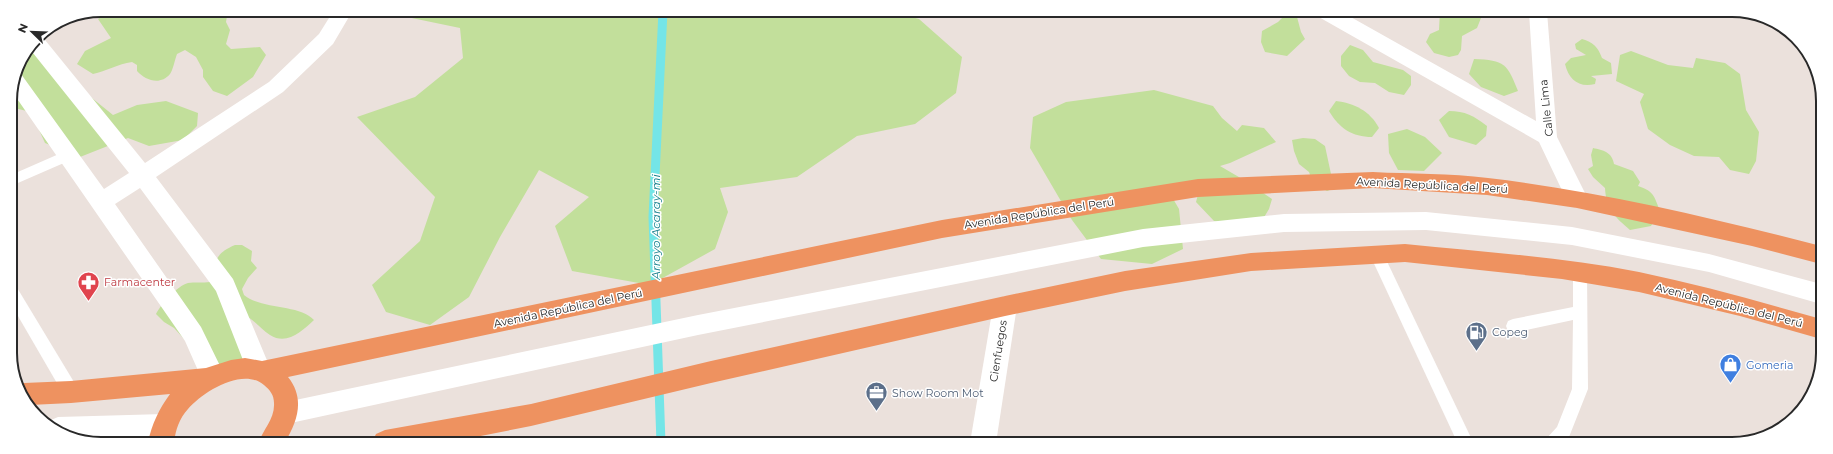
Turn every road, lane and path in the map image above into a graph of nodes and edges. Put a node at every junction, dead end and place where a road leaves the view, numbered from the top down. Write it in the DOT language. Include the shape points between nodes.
graph roads {
  1 [pos="340,17"];
  2 [pos="1335,17"];
  3 [pos="1538,17"];
  4 [pos="43,52"];
  5 [pos="19,86"];
  6 [pos="1547,137"];
  7 [pos="68,155"];
  8 [pos="143,175"];
  9 [pos="17,178"];
  10 [pos="1577,199"];
  11 [pos="102,202"];
  12 [pos="1816,254"];
  13 [pos="1377,255"];
  14 [pos="1580,272"];
  15 [pos="1816,293"];
  16 [pos="17,300"];
  17 [pos="1005,306"];
  18 [pos="1580,312"];
  19 [pos="1512,326"];
  20 [pos="1816,328"];
  21 [pos="261,371"];
  22 [pos="211,377"];
  23 [pos="71,392"];
  24 [pos="28,394"];
  25 [pos="286,413"];
  26 [pos="66,429"];
  27 [pos="163,434"];
  28 [pos="274,437"];
  29 [pos="412,437"];
  30 [pos="984,437"];
  31 [pos="1463,437"];
  32 [pos="1558,437"];
  1 -- 8 [label="street" via="326,38 276,87"];
  2 -- 6 [label="street"];
  3 -- 6 [label="street, Calle Lima"];
  4 -- 8 [label="street"];
  5 -- 7 [label="street"];
  6 -- 10 [label="street, Calle Lima"];
  7 -- 9 [label="lane"];
  7 -- 11 [label="street"];
  8 -- 11 [label="street"];
  8 -- 21 [label="street" via="225,286"];
  10 -- 12 [label="highway, Avenida República del Perú"];
  10 -- 21 [label="highway, Avenida República del Perú" via="1487,186 1373,180 1198,188 942,229"];
  11 -- 22 [label="street" via="193,334"];
  13 -- 14 [label="highway, Avenida República del Perú" via="1405,253"];
  13 -- 17 [label="highway, Avenida República del Perú" via="1250,262 1125,281"];
  13 -- 31 [label="lane" via="1414,328"];
  14 -- 18 [label="lane"];
  14 -- 20 [label="highway, Avenida República del Perú" via="1740,306"];
  15 -- 25 [label="street" via="1709,263 1572,236 1426,221 1284,223 1143,238 698,326"];
  16 -- 23 [label="lane"];
  17 -- 29 [label="highway, Avenida República del Perú" via="531,415"];
  17 -- 30 [label="street, Cienfuegos"];
  18 -- 19 [label="lane"];
  18 -- 32 [label="lane" via="1580,389 1563,432"];
  21 -- 22 [label="highway, Avenida República del Perú" via="245,369"];
  21 -- 25 [label="highway" via="275,377 283,387 287,399"];
  22 -- 23 [label="highway"];
  22 -- 27 [label="highway" via="179,402 168,417"];
  23 -- 24 [label="highway"];
  25 -- 28 [label="highway"];
  26 -- 27 [label="street"];
}
